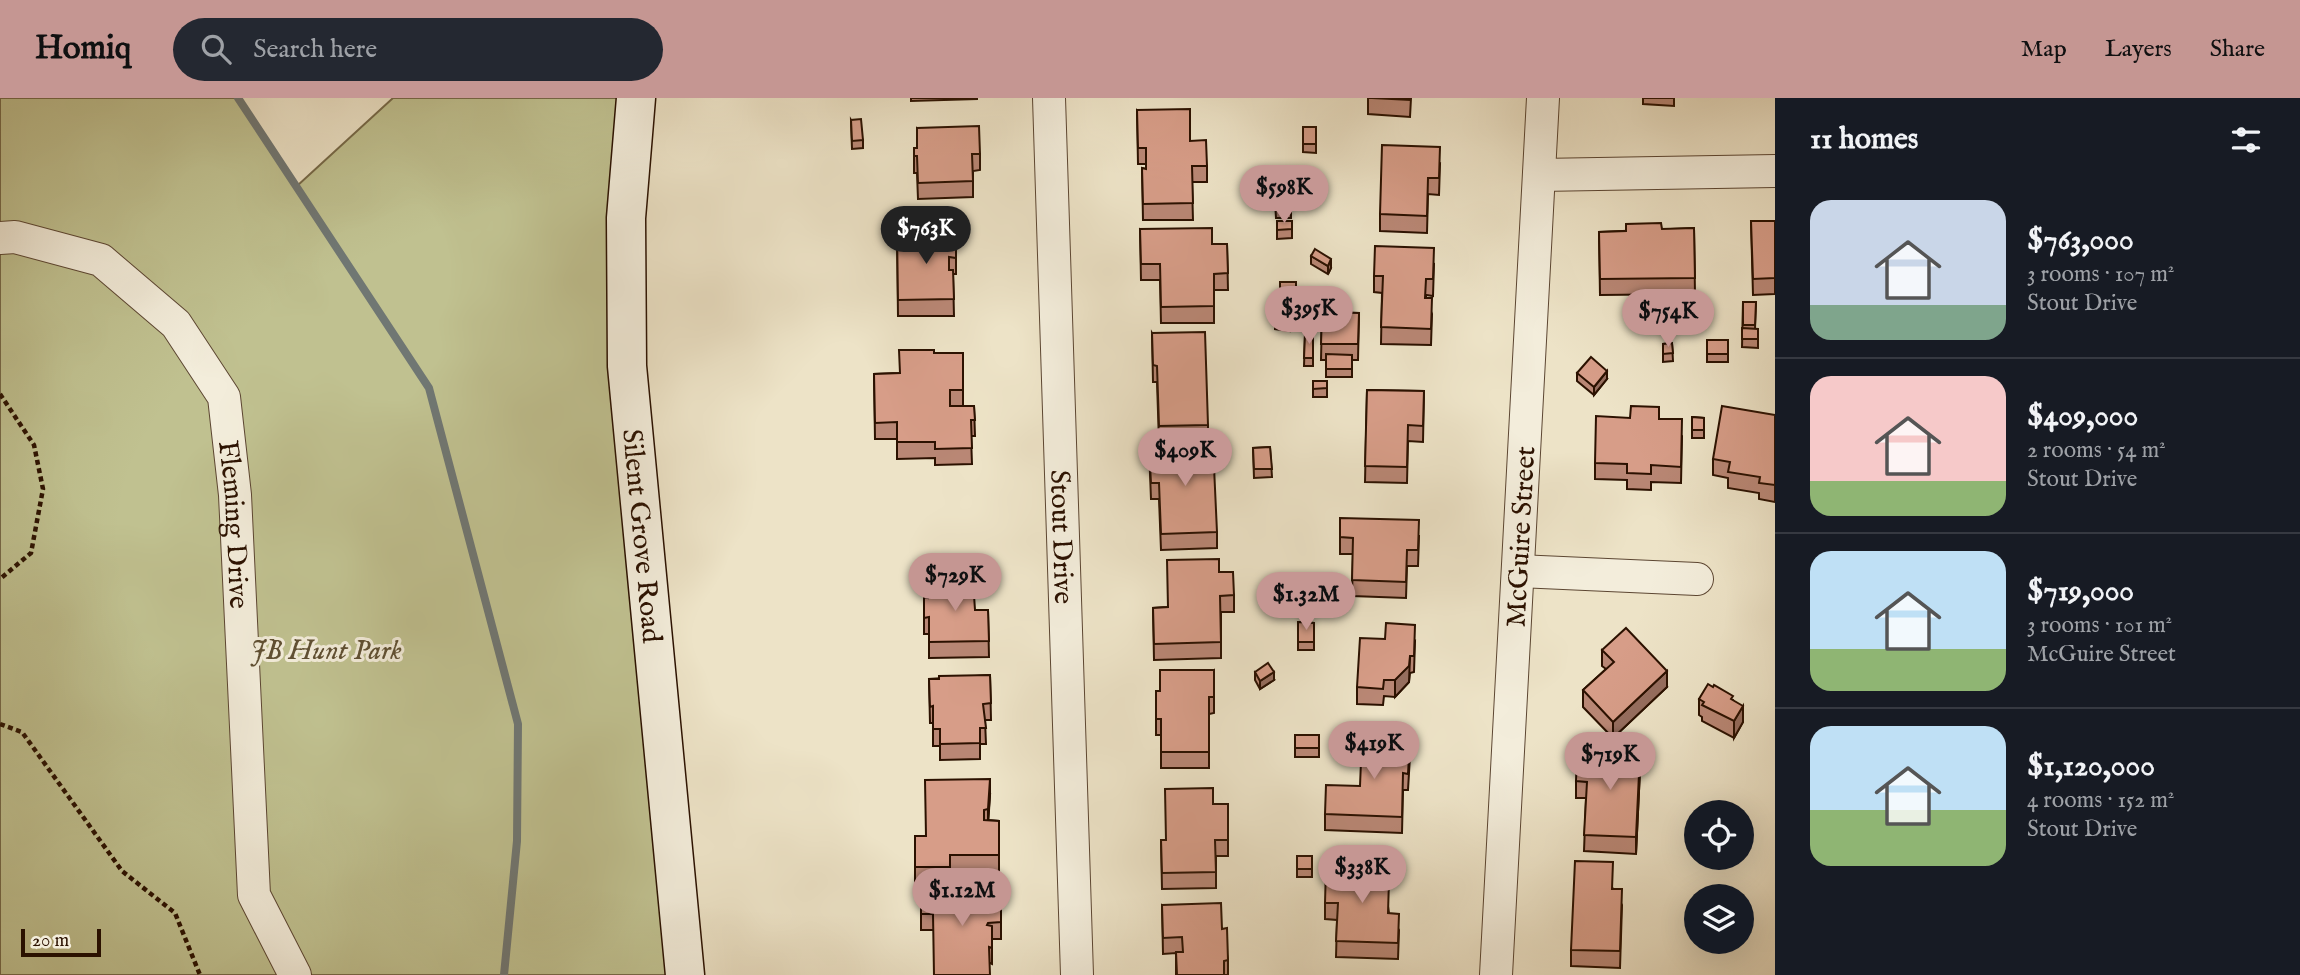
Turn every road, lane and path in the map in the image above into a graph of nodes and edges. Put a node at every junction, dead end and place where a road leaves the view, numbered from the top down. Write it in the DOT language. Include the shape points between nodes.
graph roads {
  1 [pos="636,98"];
  2 [pos="1049,98"];
  3 [pos="1542,98"];
  4 [pos="1775,171"];
  5 [pos="1539,175"];
  6 [pos="0,238"];
  7 [pos="0,394"];
  8 [pos="1518,571"];
  9 [pos="0,579"];
  10 [pos="1697,579"];
  11 [pos="0,724"];
  12 [pos="200,975"];
  13 [pos="295,975"];
  14 [pos="685,975"];
  15 [pos="1077,975"];
  16 [pos="1496,975"];
  1 -- 14 [label="street, Silent Grove Road" via="626,218 626,366"];
  2 -- 15 [label="street, Stout Drive"];
  3 -- 5 [label="street, McGuire Street"];
  4 -- 5 [label="street"];
  5 -- 8 [label="street, McGuire Street"];
  6 -- 13 [label="street, Fleming Drive" via="15,237 101,260 176,324 224,397 235,495 254,895"];
  7 -- 9 [label="path" via="34,445 43,489 31,553"];
  8 -- 10 [label="street"];
  8 -- 16 [label="street, McGuire Street"];
  11 -- 12 [label="path" via="22,732 122,871 174,913"];
}
